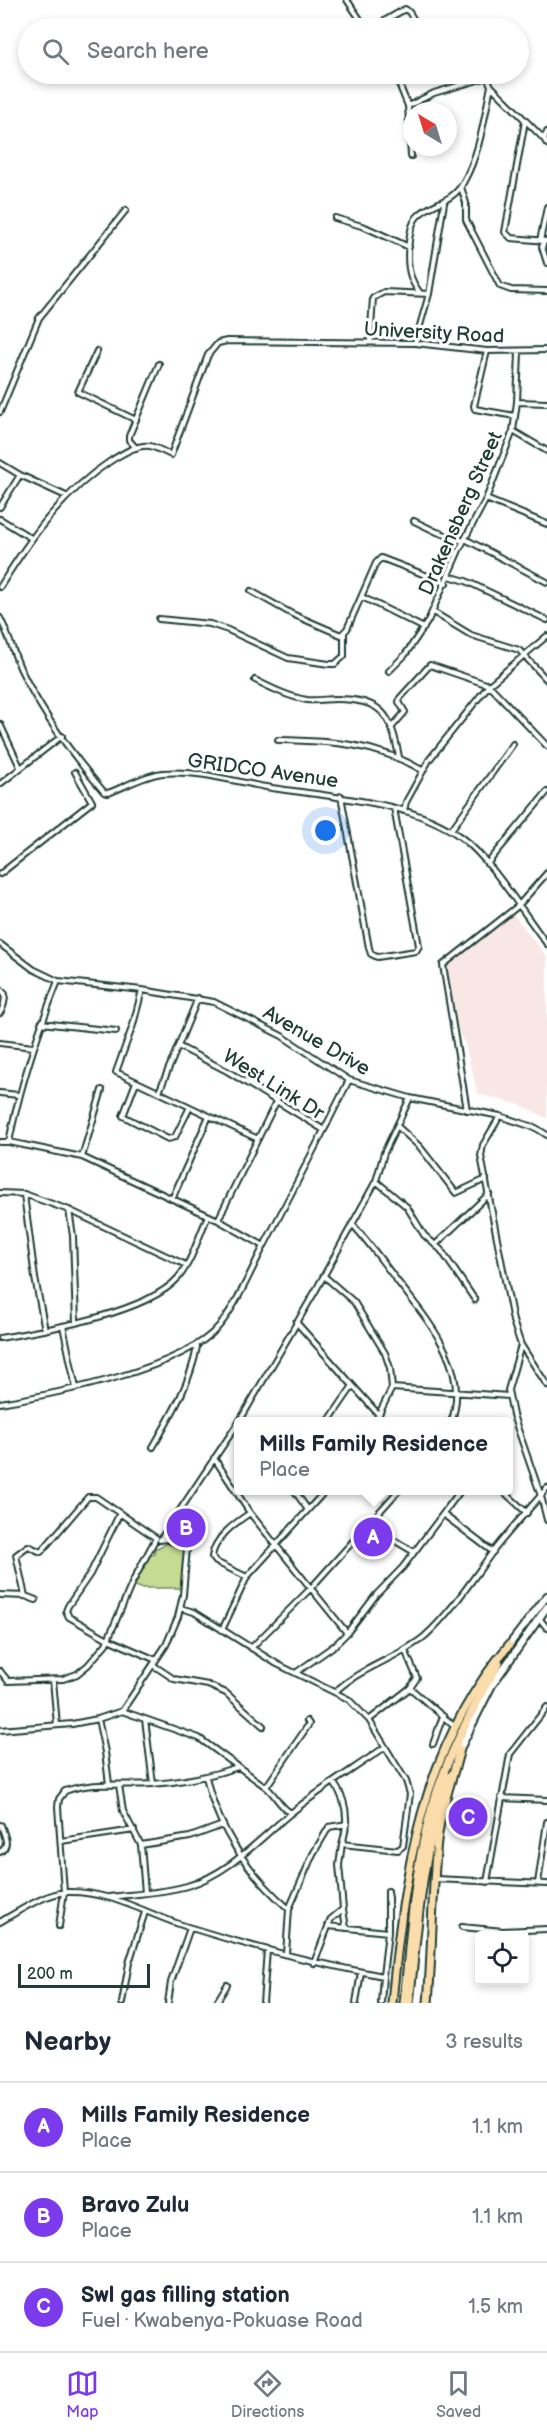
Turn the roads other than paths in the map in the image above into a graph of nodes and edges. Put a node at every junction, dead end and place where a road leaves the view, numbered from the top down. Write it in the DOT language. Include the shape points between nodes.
graph roads {
  1 [pos="347,0"];
  2 [pos="359,18"];
  3 [pos="389,18"];
  4 [pos="413,18"];
  5 [pos="399,84"];
  6 [pos="460,84"];
  7 [pos="491,86"];
  8 [pos="406,102"];
  9 [pos="416,102"];
  10 [pos="525,121"];
  11 [pos="547,132"];
  12 [pos="544,139"];
  13 [pos="547,144"];
  14 [pos="461,187"];
  15 [pos="444,202"];
  16 [pos="547,207"];
  17 [pos="126,210"];
  18 [pos="335,218"];
  19 [pos="544,241"];
  20 [pos="409,247"];
  21 [pos="547,263"];
  22 [pos="547,290"];
  23 [pos="420,293"];
  24 [pos="429,294"];
  25 [pos="370,342"];
  26 [pos="415,343"];
  27 [pos="547,350"];
  28 [pos="97,351"];
  29 [pos="487,351"];
  30 [pos="519,352"];
  31 [pos="159,364"];
  32 [pos="517,402"];
  33 [pos="547,404"];
  34 [pos="0,412"];
  35 [pos="515,416"];
  36 [pos="136,420"];
  37 [pos="513,431"];
  38 [pos="136,448"];
  39 [pos="547,451"];
  40 [pos="0,463"];
  41 [pos="20,475"];
  42 [pos="66,496"];
  43 [pos="486,499"];
  44 [pos="0,507"];
  45 [pos="0,519"];
  46 [pos="414,521"];
  47 [pos="547,524"];
  48 [pos="32,538"];
  49 [pos="464,540"];
  50 [pos="449,576"];
  51 [pos="547,582"];
  52 [pos="446,583"];
  53 [pos="0,587"];
  54 [pos="251,591"];
  55 [pos="362,597"];
  56 [pos="433,612"];
  57 [pos="0,618"];
  58 [pos="159,619"];
  59 [pos="547,619"];
  60 [pos="424,628"];
  61 [pos="344,632"];
  62 [pos="547,636"];
  63 [pos="525,655"];
  64 [pos="389,671"];
  65 [pos="255,680"];
  66 [pos="547,680"];
  67 [pos="489,685"];
  68 [pos="0,724"];
  69 [pos="393,727"];
  70 [pos="62,736"];
  71 [pos="278,740"];
  72 [pos="513,744"];
  73 [pos="547,746"];
  74 [pos="399,757"];
  75 [pos="20,767"];
  76 [pos="423,770"];
  77 [pos="75,772"];
  78 [pos="0,784"];
  79 [pos="547,792"];
  80 [pos="341,796"];
  81 [pos="394,808"];
  82 [pos="404,811"];
  83 [pos="451,830"];
  84 [pos="487,864"];
  85 [pos="547,873"];
  86 [pos="0,874"];
  87 [pos="518,906"];
  88 [pos="0,944"];
  89 [pos="547,944"];
  90 [pos="58,981"];
  91 [pos="0,989"];
  92 [pos="142,990"];
  93 [pos="198,998"];
  94 [pos="0,1013"];
  95 [pos="41,1023"];
  96 [pos="116,1031"];
  97 [pos="0,1043"];
  98 [pos="178,1046"];
  99 [pos="33,1047"];
  100 [pos="349,1080"];
  101 [pos="136,1082"];
  102 [pos="102,1090"];
  103 [pos="159,1092"];
  104 [pos="0,1093"];
  105 [pos="18,1095"];
  106 [pos="410,1098"];
  107 [pos="277,1100"];
  108 [pos="190,1107"];
  109 [pos="467,1110"];
  110 [pos="209,1116"];
  111 [pos="500,1116"];
  112 [pos="397,1126"];
  113 [pos="324,1130"];
  114 [pos="547,1135"];
  115 [pos="258,1139"];
  116 [pos="0,1142"];
  117 [pos="9,1142"];
  118 [pos="82,1157"];
  119 [pos="486,1179"];
  120 [pos="376,1181"];
  121 [pos="0,1193"];
  122 [pos="24,1194"];
  123 [pos="489,1194"];
  124 [pos="172,1199"];
  125 [pos="69,1210"];
  126 [pos="208,1216"];
  127 [pos="218,1220"];
  128 [pos="352,1224"];
  129 [pos="435,1245"];
  130 [pos="264,1246"];
  131 [pos="186,1265"];
  132 [pos="324,1276"];
  133 [pos="475,1300"];
  134 [pos="296,1322"];
  135 [pos="75,1323"];
  136 [pos="63,1326"];
  137 [pos="45,1330"];
  138 [pos="0,1338"];
  139 [pos="521,1345"];
  140 [pos="198,1346"];
  141 [pos="547,1385"];
  142 [pos="352,1387"];
  143 [pos="76,1388"];
  144 [pos="392,1388"];
  145 [pos="455,1394"];
  146 [pos="509,1396"];
  147 [pos="0,1402"];
  148 [pos="379,1415"];
  149 [pos="513,1415"];
  150 [pos="242,1417"];
  151 [pos="331,1417"];
  152 [pos="452,1417"];
  153 [pos="234,1429"];
  154 [pos="153,1447"];
  155 [pos="214,1458"];
  156 [pos="547,1488"];
  157 [pos="234,1489"];
  158 [pos="238,1495"];
  159 [pos="297,1495"];
  160 [pos="322,1495"];
  161 [pos="395,1495"];
  162 [pos="458,1495"];
  163 [pos="507,1495"];
  164 [pos="541,1496"];
  165 [pos="308,1510"];
  166 [pos="250,1513"];
  167 [pos="527,1513"];
  168 [pos="120,1514"];
  169 [pos="444,1515"];
  170 [pos="547,1520"];
  171 [pos="367,1524"];
  172 [pos="158,1539"];
  173 [pos="276,1545"];
  174 [pos="414,1552"];
  175 [pos="493,1552"];
  176 [pos="247,1577"];
  177 [pos="311,1588"];
  178 [pos="0,1595"];
  179 [pos="25,1596"];
  180 [pos="547,1596"];
  181 [pos="36,1600"];
  182 [pos="547,1607"];
  183 [pos="180,1608"];
  184 [pos="539,1618"];
  185 [pos="547,1628"];
  186 [pos="222,1630"];
  187 [pos="347,1633"];
  188 [pos="108,1639"];
  189 [pos="509,1645"];
  190 [pos="251,1648"];
  191 [pos="405,1650"];
  192 [pos="156,1660"];
  193 [pos="153,1665"];
  194 [pos="0,1671"];
  195 [pos="296,1673"];
  196 [pos="53,1680"];
  197 [pos="410,1689"];
  198 [pos="336,1691"];
  199 [pos="547,1707"];
  200 [pos="122,1711"];
  201 [pos="443,1716"];
  202 [pos="98,1719"];
  203 [pos="145,1719"];
  204 [pos="307,1720"];
  205 [pos="369,1720"];
  206 [pos="57,1725"];
  207 [pos="263,1726"];
  208 [pos="454,1726"];
  209 [pos="0,1730"];
  210 [pos="433,1743"];
  211 [pos="385,1747"];
  212 [pos="460,1749"];
  213 [pos="238,1767"];
  214 [pos="206,1777"];
  215 [pos="334,1783"];
  216 [pos="109,1784"];
  217 [pos="153,1784"];
  218 [pos="119,1785"];
  219 [pos="266,1787"];
  220 [pos="501,1798"];
  221 [pos="547,1800"];
  222 [pos="291,1813"];
  223 [pos="547,1822"];
  224 [pos="347,1824"];
  225 [pos="223,1825"];
  226 [pos="1,1826"];
  227 [pos="134,1830"];
  228 [pos="61,1841"];
  229 [pos="342,1844"];
  230 [pos="141,1845"];
  231 [pos="0,1852"];
  232 [pos="241,1857"];
  233 [pos="435,1879"];
  234 [pos="487,1882"];
  235 [pos="538,1883"];
  236 [pos="547,1884"];
  237 [pos="388,1891"];
  238 [pos="64,1892"];
  239 [pos="146,1893"];
  240 [pos="109,1897"];
  241 [pos="289,1909"];
  242 [pos="343,1909"];
  243 [pos="145,1912"];
  244 [pos="0,1922"];
  245 [pos="59,1926"];
  246 [pos="328,1926"];
  247 [pos="462,1927"];
  248 [pos="189,1928"];
  249 [pos="346,1928"];
  250 [pos="547,1929"];
  251 [pos="388,1932"];
  252 [pos="267,1950"];
  253 [pos="286,1954"];
  254 [pos="314,1962"];
  255 [pos="361,1972"];
  256 [pos="383,1976"];
  257 [pos="410,1976"];
  258 [pos="227,1985"];
  259 [pos="122,2003"];
  260 [pos="168,2003"];
  261 [pos="216,2003"];
  262 [pos="263,2003"];
  263 [pos="356,2003"];
  264 [pos="381,2003"];
  265 [pos="392,2003"];
  266 [pos="404,2003"];
  267 [pos="409,2003"];
  268 [pos="428,2003"];
  1 -- 2 [label="street"];
  3 -- 4 [label="street" via="405,9"];
  5 -- 8 [label="street"];
  6 -- 9 [label="street"];
  7 -- 10 [label="street"];
  7 -- 14 [label="street" via="479,145"];
  10 -- 12 [label="street"];
  10 -- 19 [label="street" via="505,232 511,238"];
  11 -- 12 [label="street"];
  12 -- 13 [label="street"];
  14 -- 15 [label="street"];
  14 -- 22 [label="street" via="466,220 500,286 511,290"];
  15 -- 20 [label="street" via="416,218"];
  15 -- 24 [label="street"];
  16 -- 19 [label="street"];
  17 -- 34 [label="street" via="39,318"];
  18 -- 20 [label="street" via="365,226"];
  19 -- 21 [label="street"];
  20 -- 23 [label="street" via="409,270"];
  23 -- 24 [label="street"];
  23 -- 25 [label="street" via="384,292 373,298"];
  24 -- 26 [label="street"];
  25 -- 26 [label="street, University Road"];
  25 -- 38 [label="street, University Road" via="218,343 208,355 171,455 149,446"];
  26 -- 29 [label="street, University Road"];
  27 -- 30 [label="street, University Road"];
  28 -- 36 [label="street" via="78,392"];
  29 -- 30 [label="street, University Road"];
  29 -- 35 [label="street" via="476,410"];
  30 -- 32 [label="street, Drakensberg Street"];
  31 -- 36 [label="street"];
  32 -- 33 [label="street"];
  32 -- 35 [label="street, Drakensberg Street"];
  35 -- 37 [label="street, Drakensberg Street"];
  36 -- 38 [label="street" via="129,439"];
  37 -- 39 [label="street"];
  37 -- 43 [label="street, Drakensberg Street"];
  38 -- 42 [label="street" via="106,464"];
  40 -- 41 [label="street"];
  41 -- 42 [label="street"];
  41 -- 44 [label="street"];
  42 -- 48 [label="street"];
  43 -- 47 [label="street"];
  43 -- 49 [label="street, Drakensberg Street"];
  45 -- 48 [label="street"];
  46 -- 49 [label="street"];
  48 -- 53 [label="street"];
  49 -- 50 [label="street, Drakensberg Street"];
  49 -- 51 [label="street"];
  50 -- 52 [label="street, Drakensberg Street"];
  50 -- 59 [label="street"];
  52 -- 55 [label="street" via="381,558"];
  52 -- 56 [label="street, Drakensberg Street"];
  54 -- 61 [label="street" via="337,635"];
  55 -- 60 [label="street"];
  55 -- 61 [label="street"];
  56 -- 60 [label="street, Drakensberg Street"];
  56 -- 63 [label="street" via="471,635"];
  57 -- 70 [label="street, GRIDCO Avenue" via="21,669"];
  58 -- 61 [label="street" via="210,624 288,658 329,664 344,656"];
  60 -- 64 [label="street, Drakensberg Street"];
  62 -- 63 [label="street"];
  63 -- 66 [label="street"];
  63 -- 67 [label="street"];
  65 -- 69 [label="street" via="308,700 366,702 381,710"];
  67 -- 69 [label="street" via="430,665 400,698 405,712"];
  67 -- 73 [label="street"];
  67 -- 76 [label="street"];
  68 -- 75 [label="street"];
  69 -- 74 [label="street"];
  70 -- 75 [label="street"];
  70 -- 80 [label="street, GRIDCO Avenue" via="101,790 108,793 161,773 172,773 212,775 269,788"];
  71 -- 74 [label="street" via="329,741"];
  72 -- 83 [label="street"];
  74 -- 76 [label="street"];
  75 -- 78 [label="street"];
  76 -- 82 [label="street"];
  77 -- 86 [label="street" via="92,802"];
  79 -- 84 [label="street"];
  80 -- 81 [label="street, GRIDCO Avenue"];
  80 -- 81 [label="street" via="369,948 377,957 416,951 419,946"];
  81 -- 82 [label="street, GRIDCO Avenue"];
  82 -- 83 [label="street, GRIDCO Avenue"];
  83 -- 84 [label="street, GRIDCO Avenue"];
  84 -- 87 [label="street, GRIDCO Avenue"];
  85 -- 87 [label="street"];
  87 -- 89 [label="street, GRIDCO Avenue"];
  87 -- 109 [label="street" via="443,965"];
  88 -- 90 [label="street" via="33,969"];
  90 -- 92 [label="street, Avenue Drive"];
  90 -- 95 [label="street"];
  91 -- 94 [label="street" via="5,994"];
  92 -- 93 [label="street, Avenue Drive"];
  92 -- 101 [label="street" via="115,1069 118,1075"];
  93 -- 98 [label="street"];
  93 -- 100 [label="street, Avenue Drive" via="258,1023"];
  95 -- 96 [label="street"];
  95 -- 99 [label="street"];
  97 -- 99 [label="street"];
  98 -- 103 [label="street"];
  98 -- 107 [label="street, West Link Dr"];
  99 -- 105 [label="street"];
  100 -- 106 [label="street, Avenue Drive"];
  100 -- 113 [label="street"];
  101 -- 103 [label="street"];
  101 -- 108 [label="street" via="123,1116 168,1139 175,1137"];
  102 -- 118 [label="street"];
  103 -- 108 [label="street"];
  104 -- 105 [label="street"];
  105 -- 117 [label="street"];
  106 -- 109 [label="street, Avenue Drive"];
  106 -- 112 [label="street"];
  107 -- 113 [label="street, West Link Dr"];
  107 -- 115 [label="street"];
  108 -- 110 [label="street"];
  109 -- 111 [label="street, Avenue Drive"];
  110 -- 115 [label="street"];
  110 -- 124 [label="street"];
  111 -- 114 [label="street, Avenue Drive"];
  111 -- 119 [label="street" via="481,1150"];
  112 -- 119 [label="street" via="420,1147 456,1193"];
  112 -- 120 [label="street"];
  113 -- 130 [label="street, West Link Dr"];
  115 -- 127 [label="street"];
  116 -- 117 [label="street"];
  117 -- 118 [label="street"];
  118 -- 124 [label="street"];
  119 -- 123 [label="street"];
  120 -- 128 [label="street"];
  120 -- 129 [label="street" via="407,1207"];
  121 -- 122 [label="street"];
  122 -- 125 [label="street"];
  122 -- 137 [label="street"];
  123 -- 129 [label="street"];
  123 -- 139 [label="street"];
  124 -- 126 [label="street"];
  125 -- 131 [label="street"];
  125 -- 135 [label="street"];
  126 -- 127 [label="street"];
  126 -- 131 [label="street"];
  127 -- 130 [label="street"];
  128 -- 132 [label="street"];
  128 -- 145 [label="street" via="438,1336 450,1364"];
  129 -- 133 [label="street"];
  130 -- 140 [label="street, West Link Dr" via="219,1327"];
  131 -- 135 [label="street" via="158,1295"];
  132 -- 134 [label="street"];
  132 -- 144 [label="street" via="354,1302 385,1353"];
  134 -- 142 [label="street"];
  134 -- 150 [label="street"];
  135 -- 136 [label="street"];
  136 -- 137 [label="street"];
  136 -- 143 [label="street"];
  137 -- 138 [label="street"];
  139 -- 141 [label="street"];
  139 -- 146 [label="street"];
  140 -- 143 [label="street" via="170,1359"];
  140 -- 154 [label="street" via="184,1393"];
  142 -- 148 [label="street"];
  142 -- 151 [label="street"];
  143 -- 147 [label="street"];
  144 -- 145 [label="street"];
  144 -- 148 [label="street"];
  145 -- 146 [label="street"];
  145 -- 152 [label="street"];
  146 -- 149 [label="street"];
  149 -- 164 [label="street"];
  153 -- 155 [label="street"];
  155 -- 157 [label="street"];
  155 -- 172 [label="street"];
  156 -- 164 [label="street"];
  158 -- 166 [label="street"];
  159 -- 165 [label="street"];
  160 -- 165 [label="street"];
  161 -- 171 [label="street"];
  162 -- 169 [label="street"];
  163 -- 167 [label="street"];
  164 -- 167 [label="street"];
  164 -- 170 [label="street"];
  165 -- 173 [label="street"];
  166 -- 173 [label="street"];
  166 -- 176 [label="street" via="225,1532 212,1557"];
  167 -- 175 [label="street"];
  168 -- 172 [label="street"];
  168 -- 179 [label="street" via="96,1497 88,1497 41,1552 28,1546 18,1552 16,1559"];
  168 -- 188 [label="street" via="66,1611 69,1617"];
  169 -- 174 [label="street"];
  169 -- 175 [label="street"];
  171 -- 174 [label="street"];
  171 -- 177 [label="street"];
  172 -- 183 [label="street" via="187,1548"];
  172 -- 188 [label="street" via="133,1581"];
  173 -- 176 [label="street"];
  173 -- 177 [label="street"];
  174 -- 187 [label="street"];
  175 -- 191 [label="street" via="446,1616"];
  176 -- 186 [label="street"];
  177 -- 187 [label="street"];
  177 -- 190 [label="street"];
  178 -- 179 [label="street"];
  179 -- 181 [label="street"];
  180 -- 189 [label="main road"];
  182 -- 184 [label="main road"];
  183 -- 186 [label="street"];
  183 -- 192 [label="street"];
  184 -- 185 [label="street"];
  184 -- 212 [label="main road" via="492,1685"];
  186 -- 190 [label="street"];
  187 -- 195 [label="street"];
  188 -- 192 [label="street"];
  188 -- 196 [label="street" via="77,1674"];
  189 -- 208 [label="main road" via="484,1674"];
  189 -- 257 [label="main road" via="467,1719 439,1785 422,1848"];
  190 -- 195 [label="street"];
  191 -- 197 [label="street" via="417,1678"];
  191 -- 198 [label="street" via="366,1668"];
  192 -- 193 [label="street"];
  193 -- 200 [label="street"];
  193 -- 207 [label="street" via="174,1679 208,1685 226,1693"];
  194 -- 196 [label="street" via="8,1681"];
  195 -- 198 [label="street"];
  196 -- 206 [label="street"];
  197 -- 201 [label="street"];
  197 -- 205 [label="street"];
  198 -- 205 [label="street"];
  199 -- 220 [label="street" via="510,1754"];
  200 -- 202 [label="street"];
  200 -- 203 [label="street"];
  201 -- 208 [label="street"];
  201 -- 210 [label="street"];
  202 -- 206 [label="street"];
  202 -- 216 [label="street"];
  203 -- 213 [label="street" via="199,1738"];
  203 -- 217 [label="street"];
  204 -- 219 [label="street" via="309,1724 301,1738"];
  205 -- 211 [label="street"];
  206 -- 209 [label="street"];
  208 -- 265 [label="main road" via="427,1796 414,1846"];
  211 -- 215 [label="street"];
  211 -- 229 [label="street" via="410,1794 403,1846 398,1850"];
  212 -- 233 [label="main road" via="442,1815"];
  212 -- 257 [label="main road" via="439,1804 428,1850"];
  213 -- 214 [label="street"];
  213 -- 219 [label="street"];
  214 -- 217 [label="street"];
  214 -- 225 [label="street"];
  215 -- 222 [label="street"];
  215 -- 224 [label="street" via="343,1798"];
  216 -- 218 [label="street"];
  216 -- 228 [label="street" via="65,1791 58,1807"];
  217 -- 218 [label="street"];
  218 -- 227 [label="street" via="123,1811"];
  219 -- 222 [label="street" via="281,1807"];
  220 -- 221 [label="street"];
  220 -- 234 [label="street"];
  222 -- 232 [label="street"];
  223 -- 235 [label="street"];
  224 -- 229 [label="street"];
  224 -- 241 [label="street" via="329,1827 323,1834"];
  225 -- 230 [label="street" via="190,1837"];
  225 -- 232 [label="street"];
  226 -- 231 [label="street" via="7,1845"];
  227 -- 228 [label="street"];
  227 -- 230 [label="street"];
  228 -- 238 [label="street"];
  229 -- 242 [label="street" via="339,1865"];
  230 -- 239 [label="street"];
  232 -- 239 [label="street" via="188,1886"];
  232 -- 241 [label="street" via="266,1889"];
  233 -- 234 [label="street"];
  233 -- 268 [label="main road"];
  234 -- 235 [label="street"];
  235 -- 236 [label="street"];
  237 -- 251 [label="street"];
  238 -- 240 [label="street"];
  238 -- 244 [label="street"];
  238 -- 245 [label="street"];
  239 -- 240 [label="street"];
  240 -- 243 [label="street"];
  241 -- 253 [label="street"];
  242 -- 246 [label="street"];
  242 -- 249 [label="street"];
  243 -- 248 [label="street"];
  243 -- 259 [label="street" via="129,1963"];
  246 -- 249 [label="street"];
  246 -- 254 [label="street"];
  247 -- 250 [label="street"];
  248 -- 252 [label="street"];
  248 -- 260 [label="street"];
  249 -- 251 [label="street"];
  251 -- 256 [label="street"];
  252 -- 253 [label="street"];
  252 -- 262 [label="street"];
  253 -- 254 [label="street"];
  254 -- 255 [label="street"];
  255 -- 256 [label="street"];
  255 -- 263 [label="street"];
  256 -- 264 [label="street"];
  257 -- 266 [label="main road"];
  257 -- 267 [label="main road"];
  258 -- 261 [label="street"];
}
